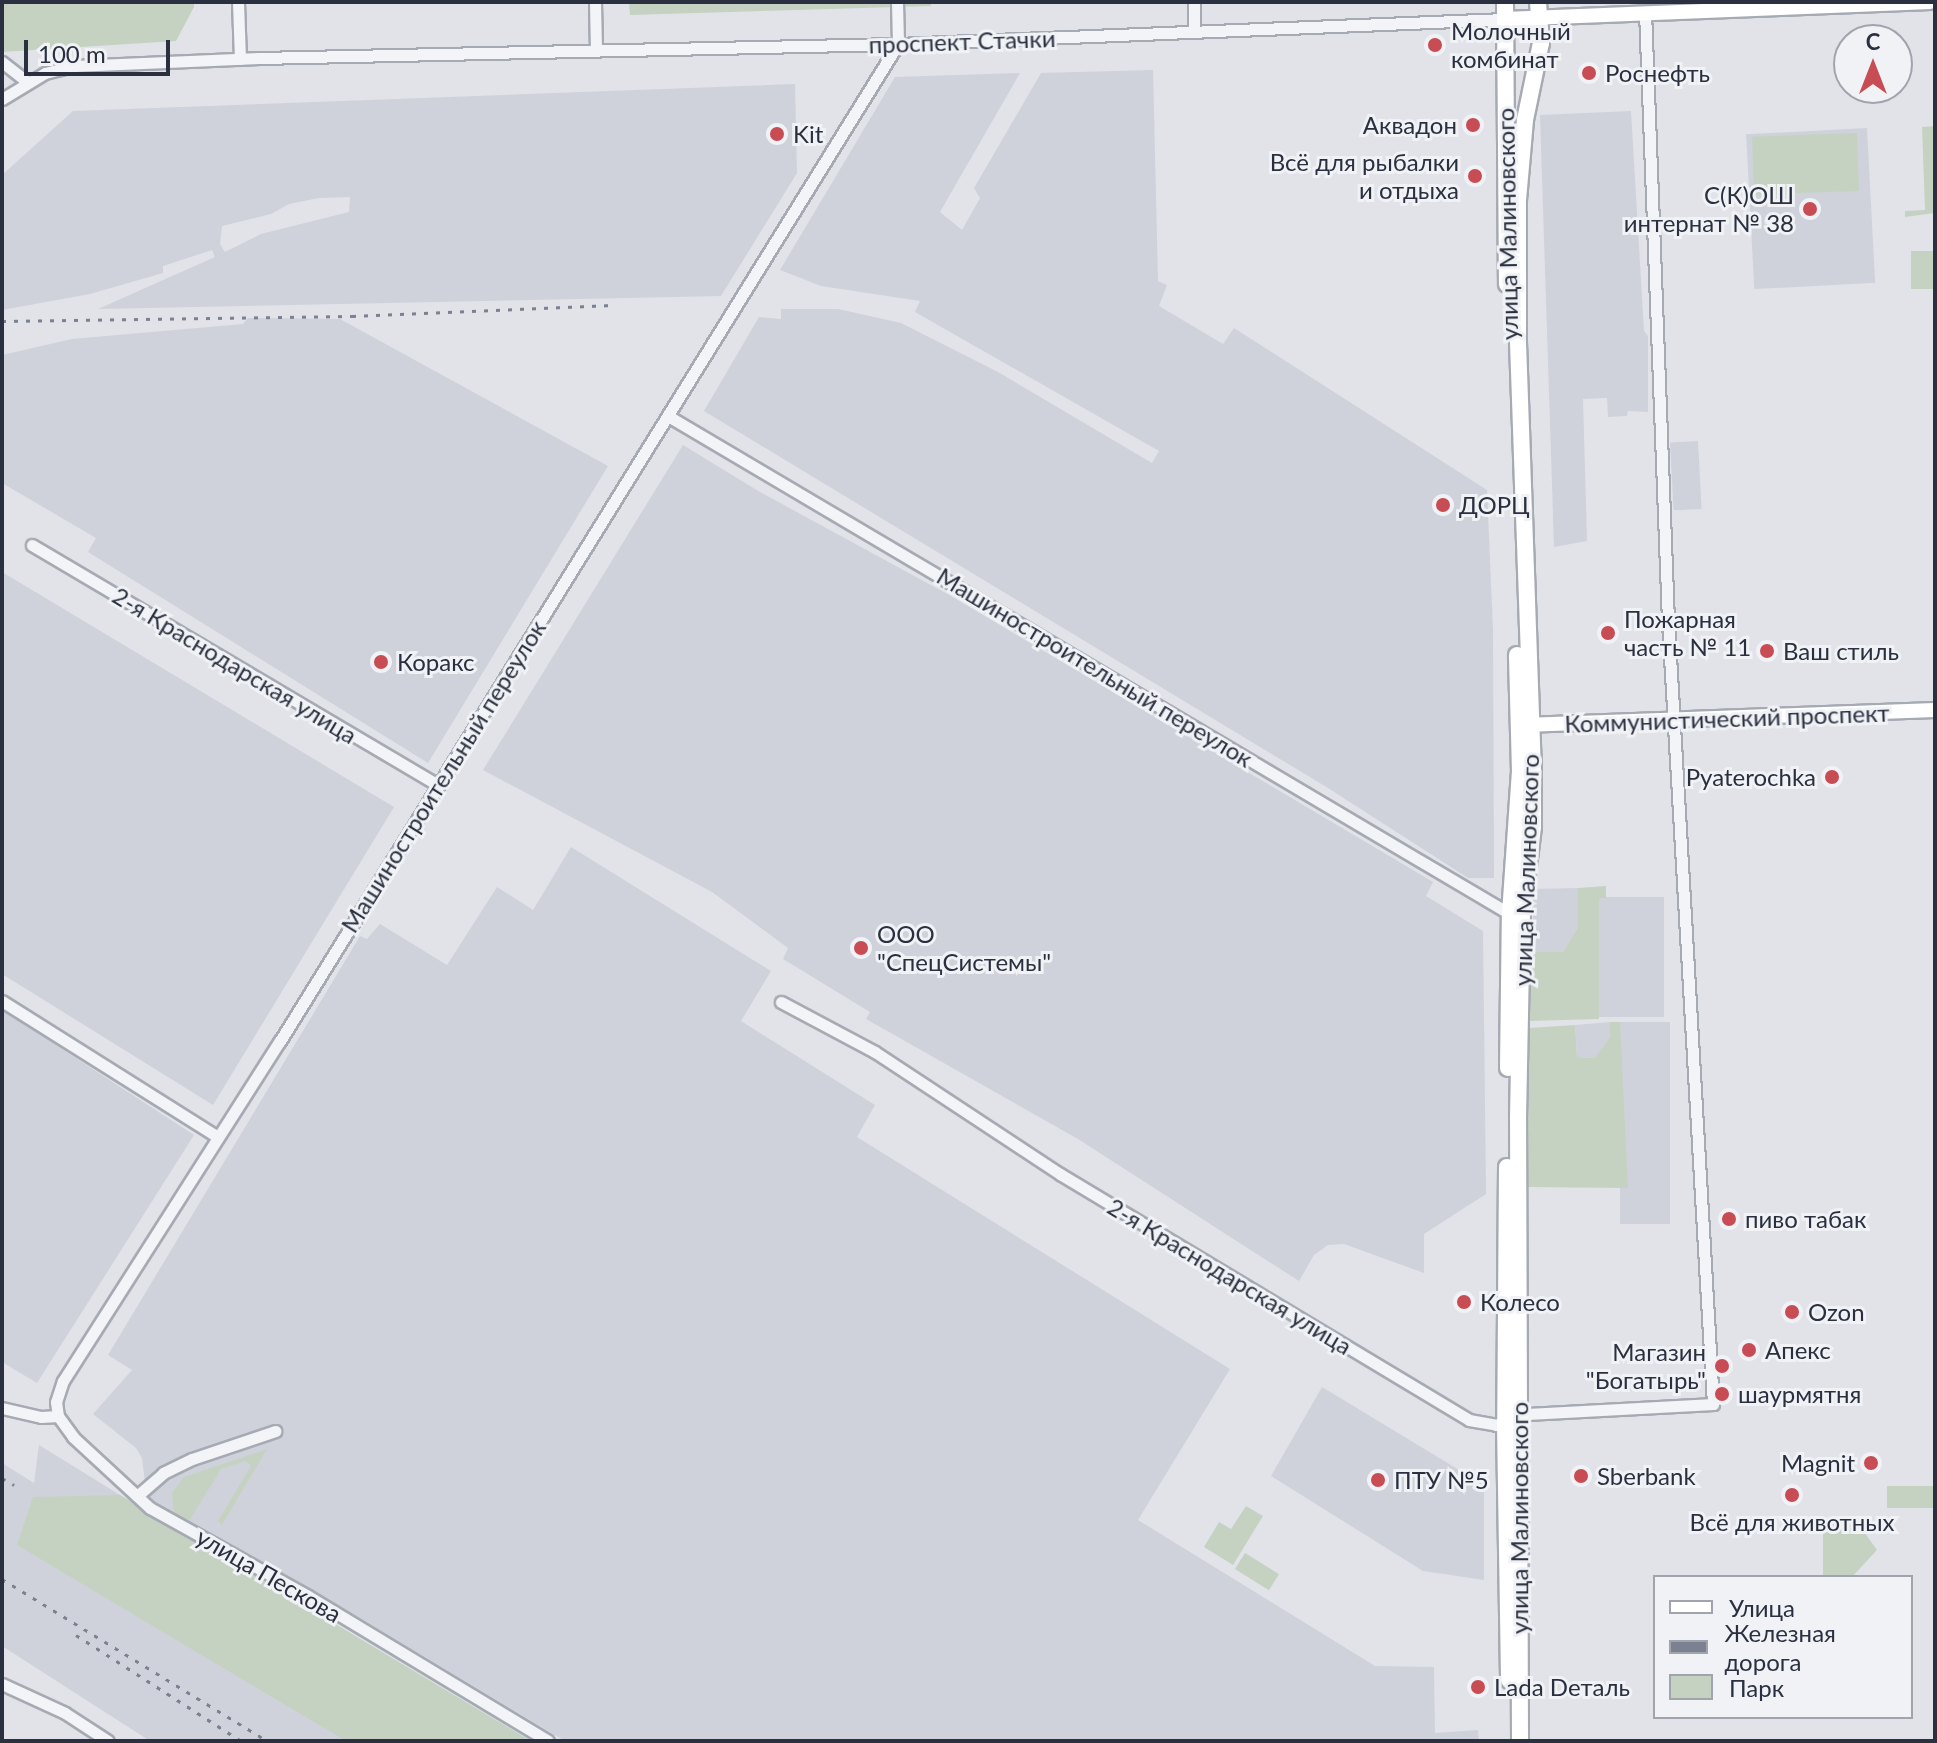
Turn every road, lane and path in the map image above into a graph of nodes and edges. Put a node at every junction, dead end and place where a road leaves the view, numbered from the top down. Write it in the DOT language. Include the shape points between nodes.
graph roads {
  1 [pos="238,2"];
  2 [pos="595,2"];
  3 [pos="897,2"];
  4 [pos="1194,2"];
  5 [pos="1538,2"];
  6 [pos="1930,2"];
  7 [pos="1505,11"];
  8 [pos="1645,12"];
  9 [pos="1541,19"];
  10 [pos="1194,32"];
  11 [pos="898,44"];
  12 [pos="596,51"];
  13 [pos="240,59"];
  14 [pos="2,62"];
  15 [pos="28,82"];
  16 [pos="2,99"];
  17 [pos="668,416"];
  18 [pos="32,545"];
  19 [pos="1935,710"];
  20 [pos="1675,720"];
  21 [pos="1525,725"];
  22 [pos="438,785"];
  23 [pos="1516,914"];
  24 [pos="2,1001"];
  25 [pos="781,1002"];
  26 [pos="218,1137"];
  27 [pos="2,1408"];
  28 [pos="58,1416"];
  29 [pos="1511,1420"];
  30 [pos="275,1431"];
  31 [pos="137,1496"];
  32 [pos="2,1684"];
  33 [pos="108,1741"];
  34 [pos="548,1741"];
  35 [pos="1509,1741"];
  36 [pos="1520,1741"];
  1 -- 13 [label="street"];
  2 -- 12 [label="street"];
  3 -- 11 [label="street"];
  4 -- 10 [label="street"];
  5 -- 9 [label="highway, улица Малиновского"];
  6 -- 8 [label="main road, проспект Стачки"];
  7 -- 9 [label="main road, проспект Стачки"];
  7 -- 10 [label="street, проспект Стачки"];
  7 -- 21 [label="highway, улица Малиновского" via="1505,200"];
  8 -- 9 [label="main road, проспект Стачки"];
  8 -- 20 [label="street"];
  9 -- 21 [label="highway, улица Малиновского" via="1518,200"];
  10 -- 11 [label="street, проспект Стачки"];
  11 -- 12 [label="street, проспект Стачки"];
  11 -- 17 [label="street, Машиностроительный переулок"];
  12 -- 13 [label="street, проспект Стачки"];
  13 -- 15 [label="street, проспект Стачки" via="74,66"];
  14 -- 15 [label="street"];
  15 -- 16 [label="street, проспект Стачки"];
  17 -- 22 [label="street, Машиностроительный переулок"];
  17 -- 23 [label="street, Машиностроительный переулок"];
  18 -- 22 [label="street, 2-я Краснодарская улица"];
  19 -- 20 [label="main road, Коммунистический проспект"];
  20 -- 21 [label="main road, Коммунистический проспект"];
  20 -- 29 [label="street, 2-я Краснодарская улица" via="1713,1404"];
  21 -- 23 [label="highway, улица Малиновского" via="1533,827"];
  22 -- 26 [label="street, Машиностроительный переулок"];
  23 -- 29 [label="highway, улица Малиновского"];
  24 -- 26 [label="street"];
  25 -- 29 [label="street, 2-я Краснодарская улица" via="875,1052 1060,1174 1469,1420 1486,1425"];
  26 -- 28 [label="street, Машиностроительный переулок" via="63,1381"];
  27 -- 28 [label="street"];
  28 -- 31 [label="street, улица Пескова" via="73,1437"];
  29 -- 35 [label="highway, улица Малиновского"];
  29 -- 36 [label="highway, улица Малиновского"];
  30 -- 31 [label="street" via="192,1459 163,1473"];
  31 -- 34 [label="street, улица Пескова"];
  32 -- 33 [label="street" via="65,1713"];
}
